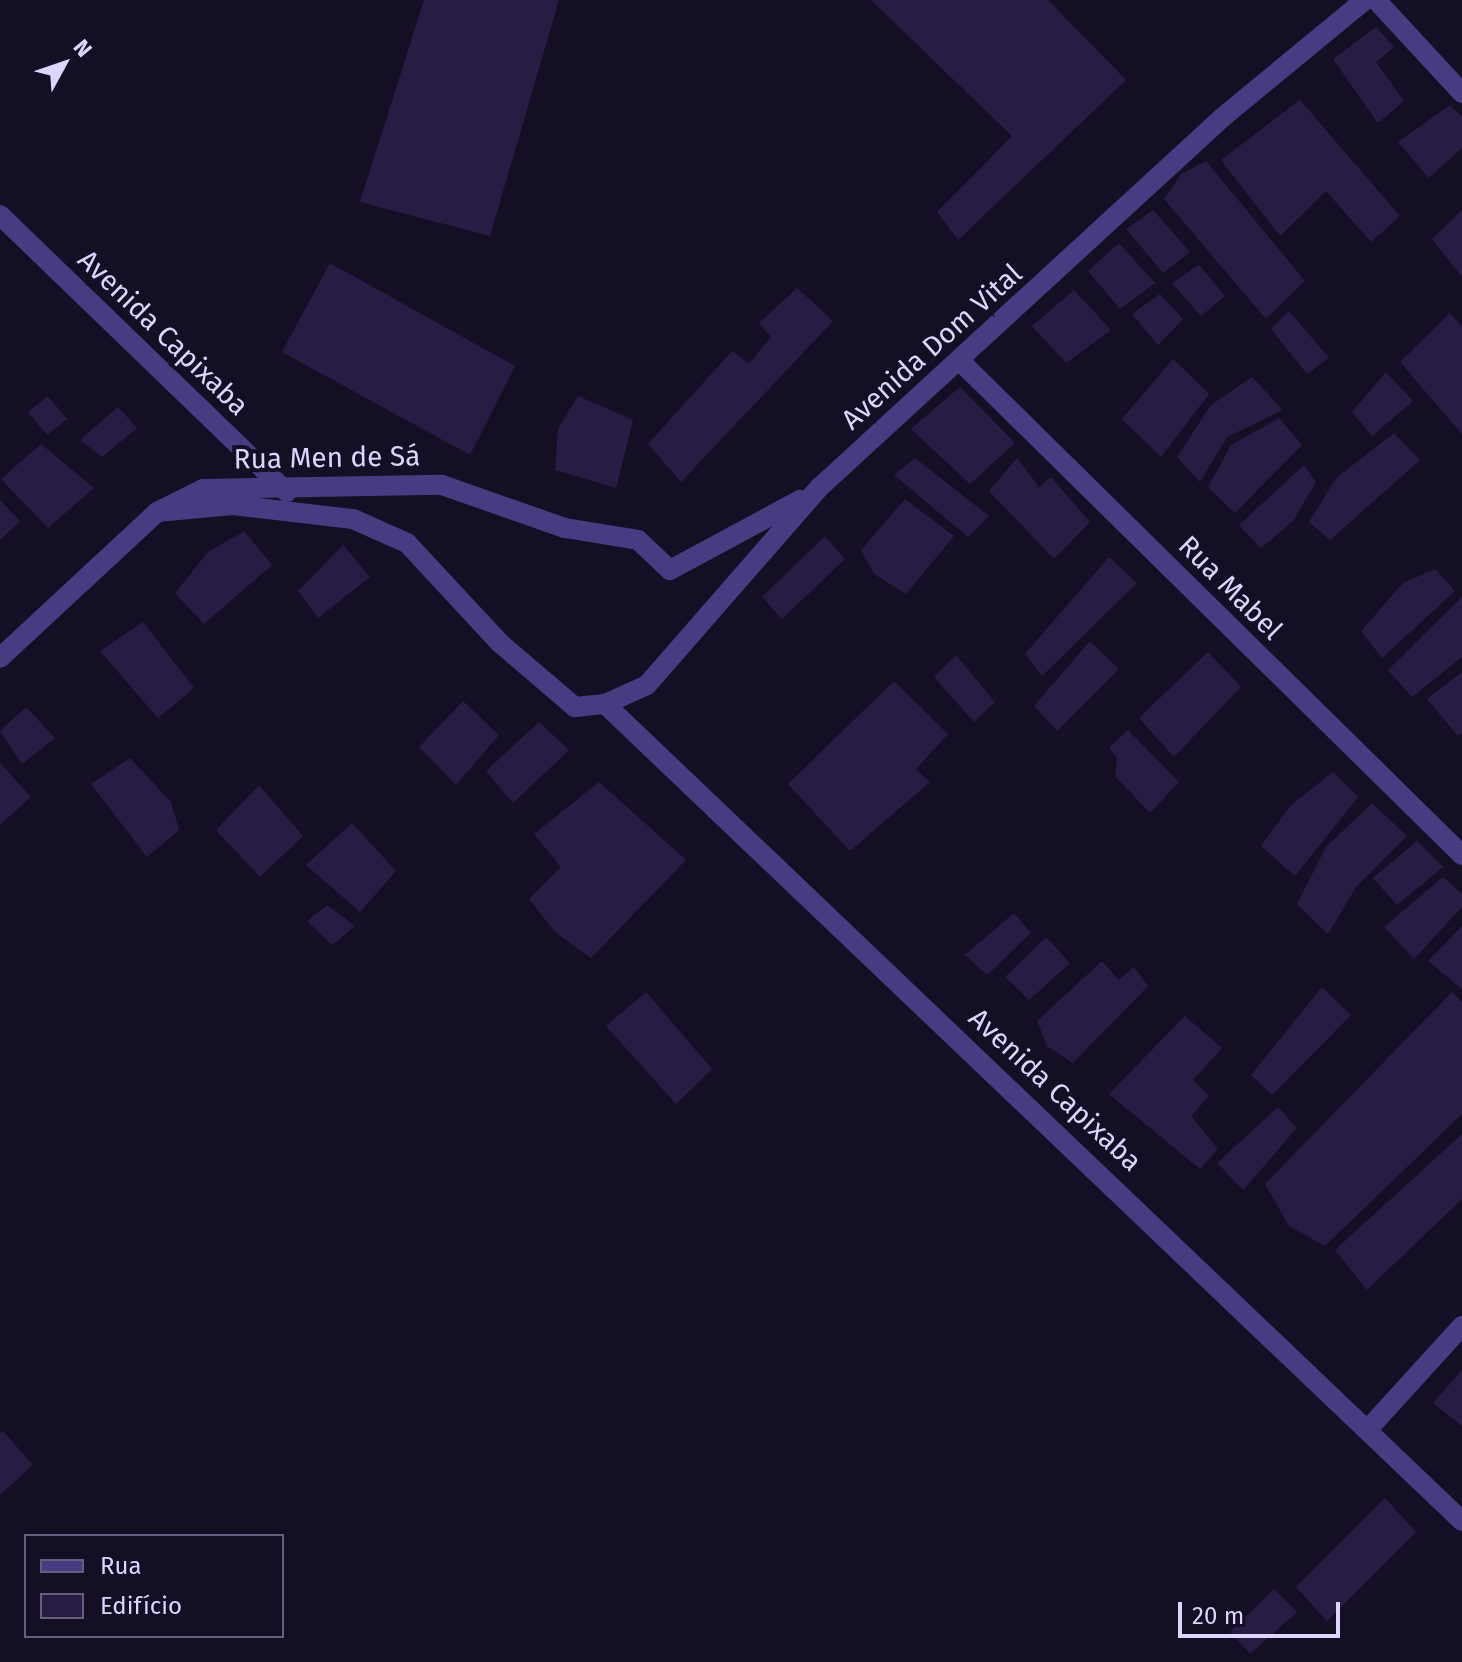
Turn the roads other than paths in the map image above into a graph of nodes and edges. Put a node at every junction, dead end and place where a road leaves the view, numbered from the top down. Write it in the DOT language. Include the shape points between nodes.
graph roads {
  1 [pos="1365,0"];
  2 [pos="1376,0"];
  3 [pos="1462,93"];
  4 [pos="0,215"];
  5 [pos="959,360"];
  6 [pos="820,487"];
  7 [pos="287,492"];
  8 [pos="157,512"];
  9 [pos="0,658"];
  10 [pos="605,704"];
  11 [pos="1462,855"];
  12 [pos="1462,1326"];
  13 [pos="1370,1427"];
  14 [pos="1462,1521"];
  1 -- 5 [label="street, Avenida Dom Vital" via="1223,117"];
  2 -- 3 [label="street"];
  4 -- 7 [label="street, Avenida Capixaba"];
  5 -- 6 [label="street, Avenida Dom Vital"];
  5 -- 11 [label="street, Rua Mabel"];
  6 -- 7 [label="street, Rua Men de Sá" via="670,570 638,540 565,528 442,485 345,481"];
  6 -- 10 [label="street, Avenida Dom Vital" via="647,685"];
  7 -- 8 [label="street, Rua Men de Sá" via="203,489"];
  8 -- 9 [label="street, Rua Men de Sá"];
  8 -- 10 [label="street" via="233,505 353,519 407,543 500,643 575,707"];
  10 -- 13 [label="street, Avenida Capixaba"];
  12 -- 13 [label="street"];
  13 -- 14 [label="street, Avenida Capixaba"];
}
